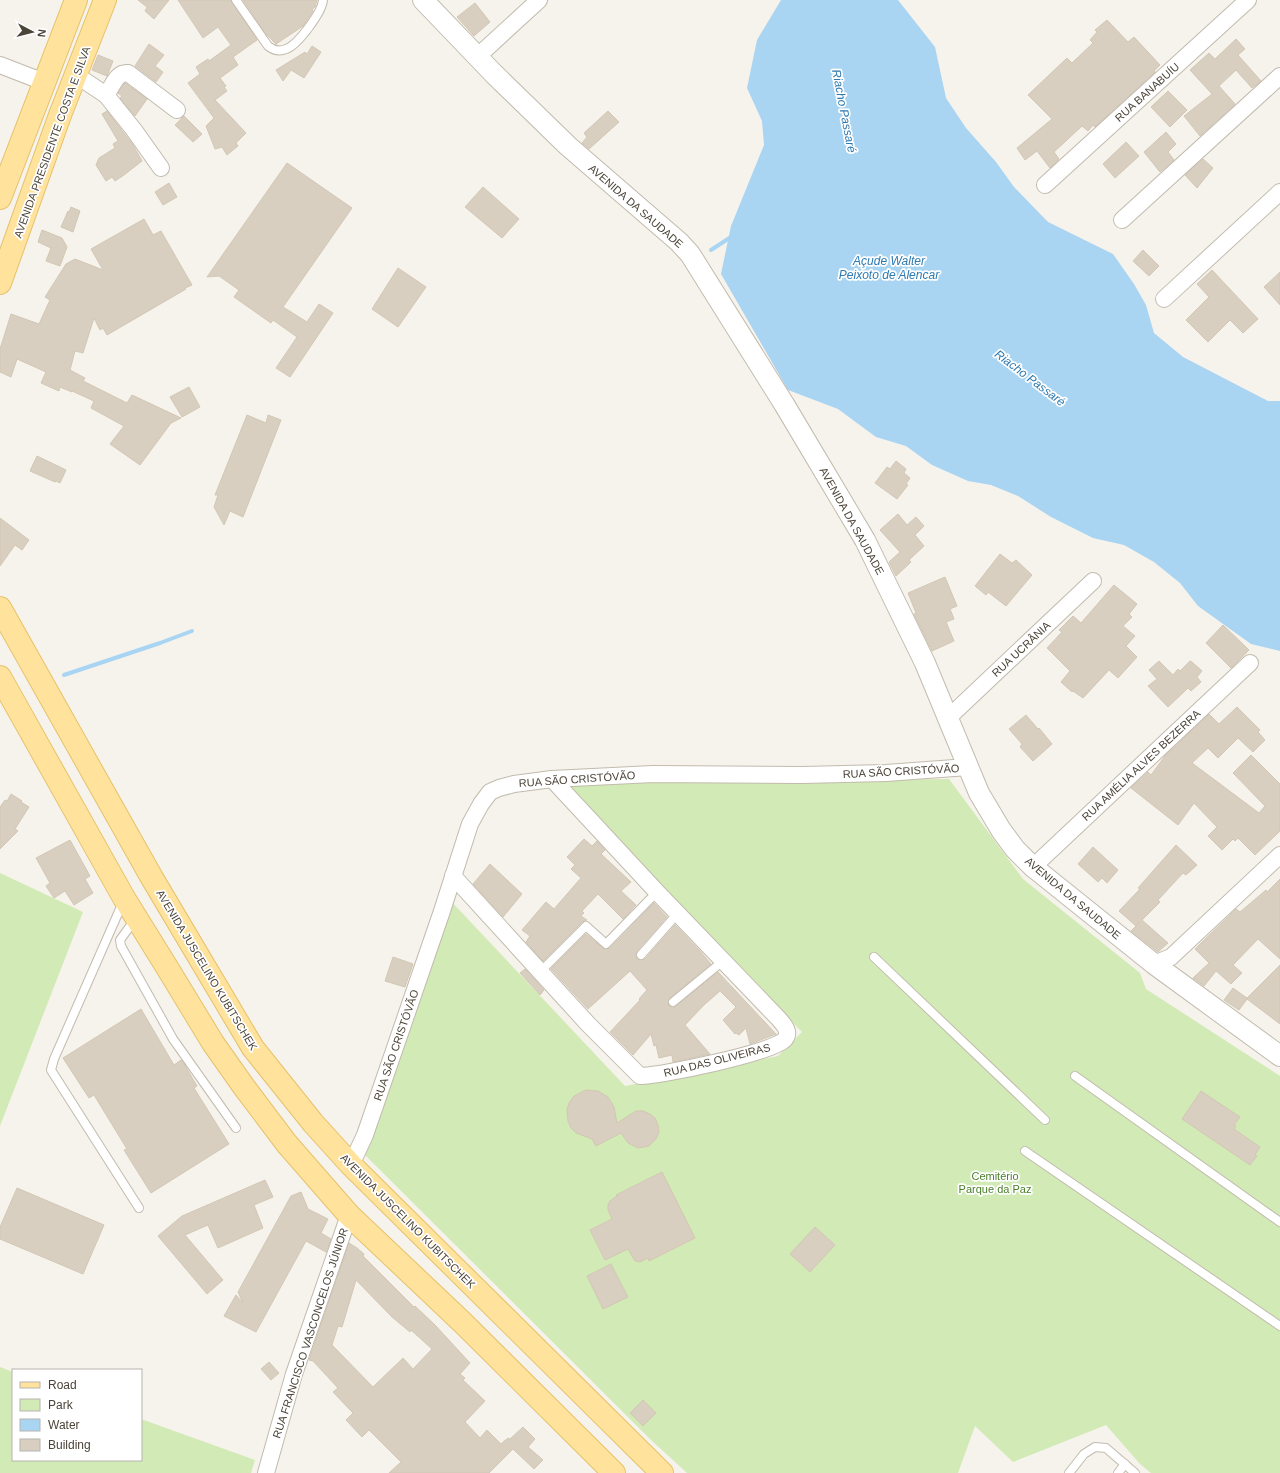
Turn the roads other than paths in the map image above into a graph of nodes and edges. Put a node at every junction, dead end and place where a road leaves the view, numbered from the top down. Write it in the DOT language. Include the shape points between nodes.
graph roads {
  1 [pos="76,0"];
  2 [pos="105,0"];
  3 [pos="236,0"];
  4 [pos="323,0"];
  5 [pos="423,0"];
  6 [pos="539,0"];
  7 [pos="1248,0"];
  8 [pos="477,57"];
  9 [pos="0,65"];
  10 [pos="76,75"];
  11 [pos="1280,76"];
  12 [pos="44,82"];
  13 [pos="106,95"];
  14 [pos="177,110"];
  15 [pos="161,168"];
  16 [pos="1045,185"];
  17 [pos="1280,192"];
  18 [pos="0,198"];
  19 [pos="1122,220"];
  20 [pos="0,284"];
  21 [pos="1164,299"];
  22 [pos="1093,581"];
  23 [pos="0,608"];
  24 [pos="1250,663"];
  25 [pos="0,677"];
  26 [pos="948,718"];
  27 [pos="968,768"];
  28 [pos="552,779"];
  29 [pos="1280,855"];
  30 [pos="1033,867"];
  31 [pos="453,876"];
  32 [pos="657,892"];
  33 [pos="124,898"];
  34 [pos="678,913"];
  35 [pos="136,917"];
  36 [pos="641,955"];
  37 [pos="874,957"];
  38 [pos="723,961"];
  39 [pos="1162,964"];
  40 [pos="540,972"];
  41 [pos="673,1002"];
  42 [pos="1280,1056"];
  43 [pos="1075,1076"];
  44 [pos="1045,1120"];
  45 [pos="313,1123"];
  46 [pos="236,1128"];
  47 [pos="287,1144"];
  48 [pos="1025,1151"];
  49 [pos="351,1165"];
  50 [pos="139,1208"];
  51 [pos="349,1215"];
  52 [pos="1280,1222"];
  53 [pos="1280,1326"];
  54 [pos="1125,1464"];
  55 [pos="266,1473"];
  56 [pos="614,1473"];
  57 [pos="662,1473"];
  58 [pos="1069,1473"];
  59 [pos="1118,1473"];
  60 [pos="1135,1473"];
  1 -- 12 [label="main road"];
  2 -- 10 [label="main road, AVENIDA PRESIDENTE COSTA E SILVA"];
  3 -- 4 [label="lane" via="268,46 278,51 287,49 301,37 321,9"];
  5 -- 8 [label="street, AVENIDA DA SAUDADE"];
  6 -- 8 [label="street"];
  7 -- 16 [label="street, RUA BANABUÍU"];
  8 -- 26 [label="street, AVENIDA DA SAUDADE" via="568,146 690,254 865,540 925,663"];
  9 -- 12 [label="street"];
  10 -- 13 [label="street"];
  10 -- 20 [label="main road, AVENIDA PRESIDENTE COSTA E SILVA"];
  11 -- 19 [label="street"];
  12 -- 18 [label="main road"];
  13 -- 14 [label="street" via="118,75 128,73"];
  13 -- 15 [label="street"];
  17 -- 21 [label="street"];
  22 -- 26 [label="street, RUA UCRÂNIA"];
  23 -- 45 [label="main road, AVENIDA JUSCELINO KUBITSCHEK" via="152,878 253,1048"];
  24 -- 30 [label="street, RUA AMÉLIA ALVES BEZERRA"];
  25 -- 33 [label="main road"];
  26 -- 27 [label="street, AVENIDA DA SAUDADE"];
  27 -- 28 [label="street, RUA SÃO CRISTÓVÃO" via="802,775 652,774"];
  27 -- 30 [label="street, AVENIDA DA SAUDADE" via="994,819 1015,849"];
  28 -- 31 [label="street, RUA SÃO CRISTÓVÃO" via="514,784 490,792 470,824"];
  28 -- 32 [label="street, RUA DAS OLIVEIRAS"];
  29 -- 39 [label="street"];
  30 -- 39 [label="street, AVENIDA DA SAUDADE"];
  31 -- 40 [label="street, RUA DAS OLIVEIRAS"];
  31 -- 49 [label="street, RUA SÃO CRISTÓVÃO" via="365,1135"];
  32 -- 34 [label="street, RUA DAS OLIVEIRAS"];
  32 -- 40 [label="lane" via="606,944 586,926"];
  33 -- 35 [label="main road"];
  33 -- 50 [label="lane" via="51,1070"];
  34 -- 36 [label="lane"];
  34 -- 38 [label="street, RUA DAS OLIVEIRAS"];
  35 -- 46 [label="lane" via="120,940 121,946 173,1039"];
  35 -- 47 [label="main road" via="213,1043"];
  37 -- 44 [label="lane"];
  38 -- 40 [label="street, RUA DAS OLIVEIRAS" via="787,1028 786,1038 778,1045 754,1053 646,1076 640,1076 632,1070"];
  38 -- 41 [label="lane"];
  39 -- 42 [label="street, AVENIDA DA SAUDADE"];
  43 -- 52 [label="lane"];
  45 -- 47 [label="main road"];
  45 -- 49 [label="main road, AVENIDA JUSCELINO KUBITSCHEK"];
  47 -- 51 [label="main road"];
  48 -- 53 [label="lane"];
  49 -- 57 [label="main road, AVENIDA JUSCELINO KUBITSCHEK"];
  51 -- 55 [label="street, RUA FRANCISCO VASCONCELOS JÚNIOR" via="294,1374"];
  51 -- 56 [label="main road" via="462,1322"];
  54 -- 58 [label="lane" via="1106,1448 1094,1447 1084,1454"];
  54 -- 59 [label="lane"];
  54 -- 60 [label="lane"];
}
